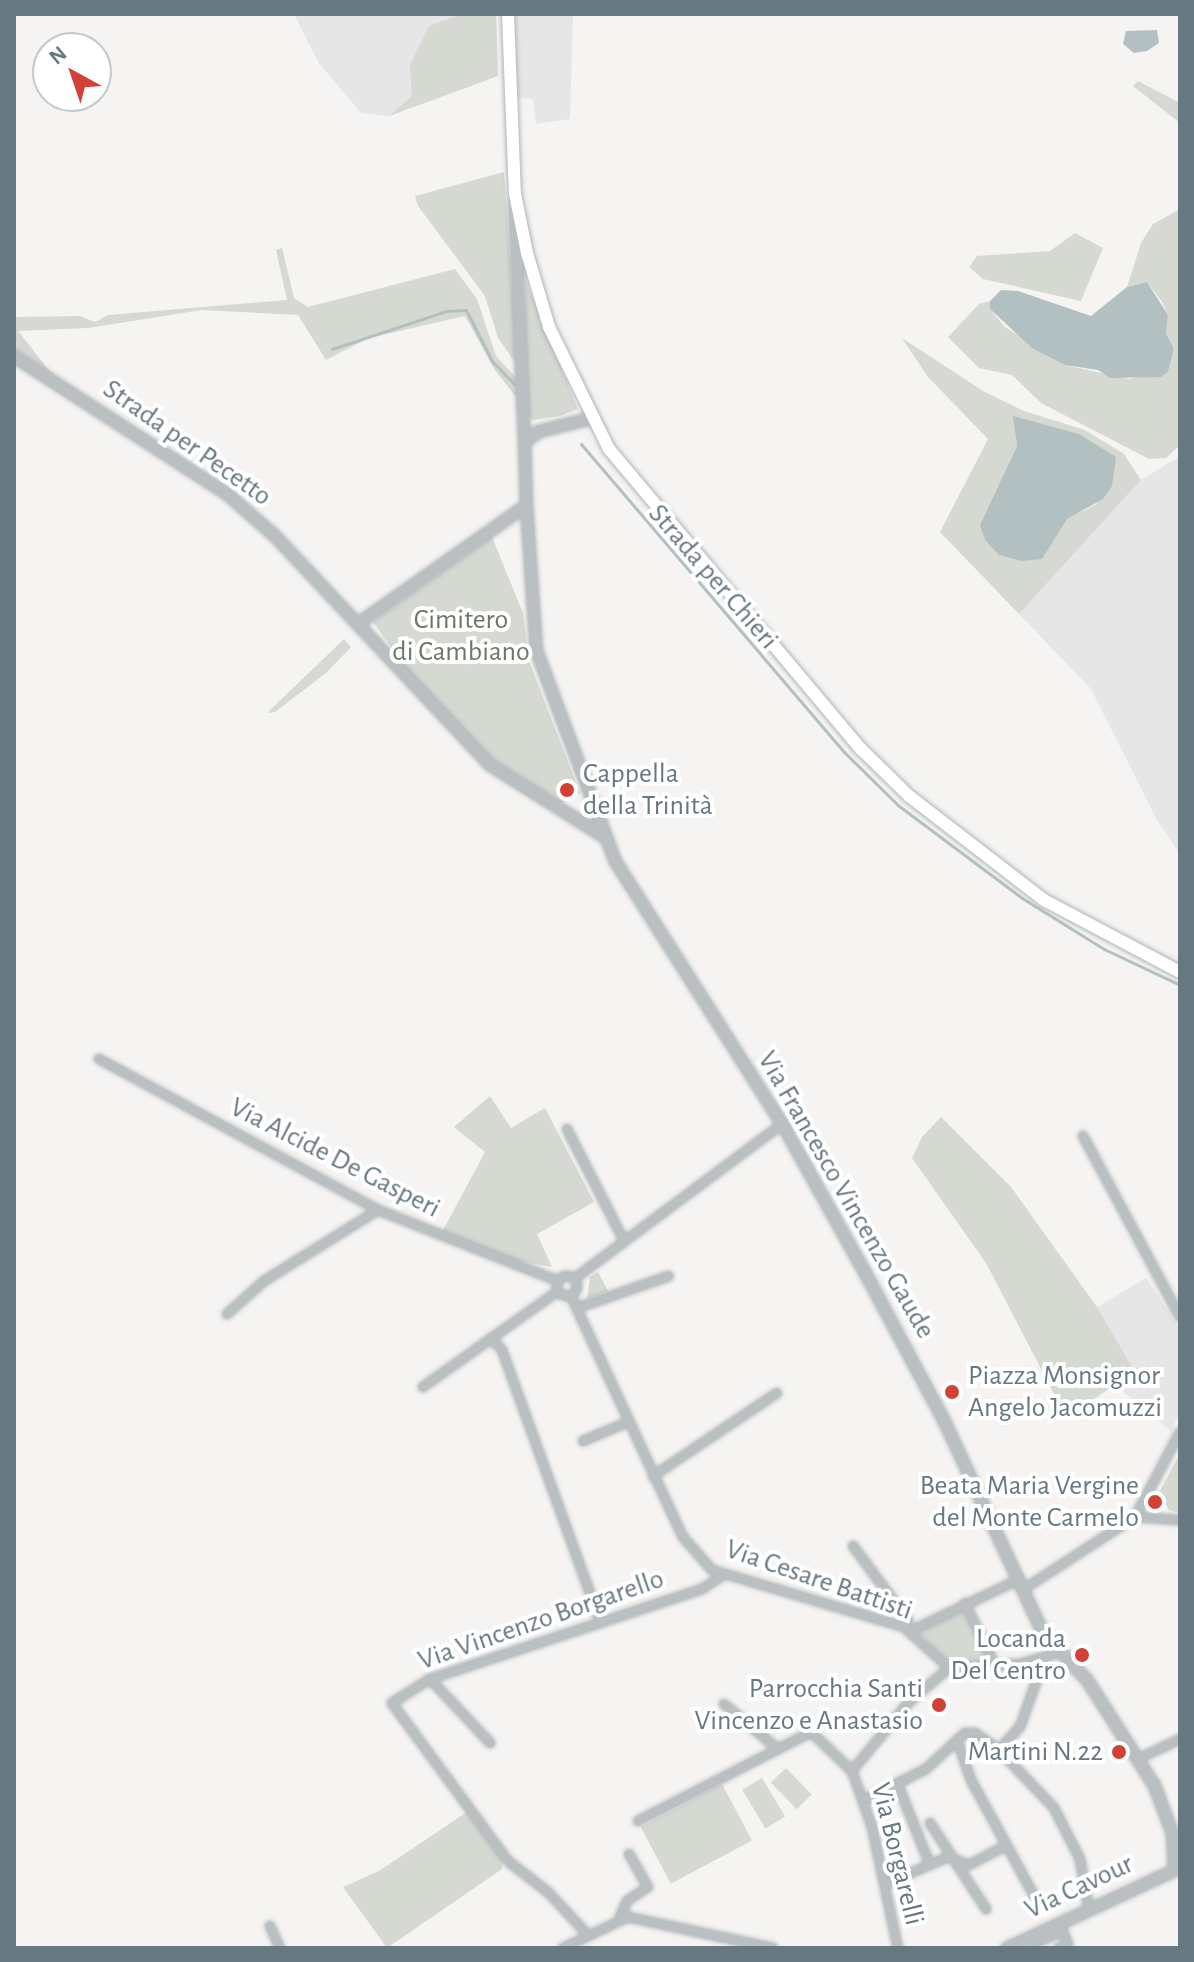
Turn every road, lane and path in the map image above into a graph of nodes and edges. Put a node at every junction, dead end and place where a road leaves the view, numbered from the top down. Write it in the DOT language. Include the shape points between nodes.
graph roads {
  1 [pos="508,14"];
  2 [pos="515,194"];
  3 [pos="14,356"];
  4 [pos="591,418"];
  5 [pos="524,442"];
  6 [pos="526,505"];
  7 [pos="358,623"];
  8 [pos="605,837"];
  9 [pos="1180,972"];
  10 [pos="99,1059"];
  11 [pos="782,1124"];
  12 [pos="567,1129"];
  13 [pos="1083,1136"];
  14 [pos="378,1210"];
  15 [pos="624,1241"];
  16 [pos="669,1276"];
  17 [pos="574,1279"];
  18 [pos="558,1286"];
  19 [pos="571,1296"];
  20 [pos="577,1308"];
  21 [pos="227,1314"];
  22 [pos="1180,1317"];
  23 [pos="491,1338"];
  24 [pos="423,1387"];
  25 [pos="777,1393"];
  26 [pos="628,1422"];
  27 [pos="1180,1432"];
  28 [pos="583,1441"];
  29 [pos="653,1476"];
  30 [pos="1135,1517"];
  31 [pos="1180,1520"];
  32 [pos="853,1546"];
  33 [pos="722,1576"];
  34 [pos="1022,1584"];
  35 [pos="965,1603"];
  36 [pos="600,1620"];
  37 [pos="908,1629"];
  38 [pos="1061,1652"];
  39 [pos="1044,1660"];
  40 [pos="996,1667"];
  41 [pos="949,1668"];
  42 [pos="430,1679"];
  43 [pos="724,1704"];
  44 [pos="1180,1739"];
  45 [pos="957,1740"];
  46 [pos="490,1743"];
  47 [pos="778,1749"];
  48 [pos="999,1750"];
  49 [pos="1138,1759"];
  50 [pos="852,1771"];
  51 [pos="898,1785"];
  52 [pos="864,1800"];
  53 [pos="638,1821"];
  54 [pos="930,1823"];
  55 [pos="1005,1846"];
  56 [pos="629,1854"];
  57 [pos="948,1857"];
  58 [pos="930,1865"];
  59 [pos="1177,1875"];
  60 [pos="885,1884"];
  61 [pos="1036,1899"];
  62 [pos="986,1909"];
  63 [pos="1089,1910"];
  64 [pos="620,1917"];
  65 [pos="270,1926"];
  66 [pos="1061,1927"];
  67 [pos="586,1933"];
  68 [pos="1034,1943"];
  69 [pos="1066,1947"];
  70 [pos="280,1948"];
  71 [pos="563,1948"];
  72 [pos="773,1948"];
  73 [pos="898,1948"];
  74 [pos="1006,1948"];
  1 -- 2 [label="main road, Strada per Chieri"];
  2 -- 4 [label="main road, Strada per Chieri" via="549,327"];
  2 -- 5 [label="street"];
  3 -- 7 [label="street, Strada per Pecetto" via="226,493"];
  4 -- 5 [label="street" via="538,431"];
  4 -- 9 [label="main road, Strada per Chieri" via="643,496 861,749 909,796 1044,900"];
  5 -- 6 [label="street"];
  6 -- 7 [label="street"];
  6 -- 8 [label="street" via="536,650"];
  7 -- 8 [label="street, Strada per Pecetto" via="489,764"];
  8 -- 11 [label="street, Via Francesco Vincenzo Gaude"];
  10 -- 14 [label="street, Via Alcide De Gasperi"];
  11 -- 15 [label="street"];
  11 -- 34 [label="street, Via Francesco Vincenzo Gaude" via="912,1358"];
  12 -- 15 [label="street"];
  13 -- 22 [label="street"];
  14 -- 18 [label="street, Via Alcide De Gasperi"];
  14 -- 21 [label="street" via="264,1281"];
  15 -- 17 [label="street"];
  16 -- 20 [label="street"];
  17 -- 18 [label="street" via="567,1276"];
  17 -- 19 [label="street" via="577,1287"];
  18 -- 19 [label="street, Via Alcide De Gasperi"];
  18 -- 23 [label="street"];
  19 -- 20 [label="street, Via Cesare Battisti"];
  20 -- 26 [label="street, Via Cesare Battisti"];
  23 -- 24 [label="street"];
  23 -- 36 [label="street" via="502,1350"];
  25 -- 29 [label="street"];
  26 -- 28 [label="street"];
  26 -- 29 [label="street, Via Cesare Battisti"];
  27 -- 30 [label="street"];
  29 -- 33 [label="street, Via Cesare Battisti" via="683,1537"];
  30 -- 31 [label="street"];
  30 -- 34 [label="street"];
  32 -- 37 [label="street" via="908,1620"];
  33 -- 36 [label="street, Via Vincenzo Borgarello" via="702,1589"];
  33 -- 37 [label="street, Via Cesare Battisti"];
  34 -- 35 [label="street"];
  34 -- 38 [label="street, Via Francesco Vincenzo Gaude" via="1043,1633"];
  35 -- 37 [label="street"];
  35 -- 40 [label="street"];
  36 -- 42 [label="street, Via Vincenzo Borgarello"];
  37 -- 41 [label="street, Via Cesare Battisti"];
  38 -- 39 [label="street"];
  38 -- 49 [label="street, Via Francesco Vincenzo Gaude" via="1087,1680"];
  39 -- 40 [label="street"];
  39 -- 48 [label="street" via="1020,1727"];
  40 -- 41 [label="street"];
  41 -- 50 [label="street" via="909,1702"];
  42 -- 46 [label="street"];
  42 -- 67 [label="street, Via Vincenzo Borgarello" via="396,1698 392,1708 470,1804 508,1861 549,1893"];
  43 -- 47 [label="street"];
  44 -- 49 [label="street"];
  45 -- 48 [label="street" via="975,1733"];
  45 -- 51 [label="street" via="947,1754"];
  45 -- 55 [label="street"];
  47 -- 50 [label="street" via="811,1732"];
  47 -- 53 [label="street"];
  48 -- 63 [label="street" via="1054,1808 1071,1836"];
  49 -- 59 [label="street, Via Francesco Vincenzo Gaude" via="1165,1811"];
  50 -- 52 [label="street, Via Borgarelli"];
  51 -- 52 [label="street"];
  51 -- 58 [label="street"];
  52 -- 60 [label="street, Via Borgarelli"];
  54 -- 57 [label="street"];
  55 -- 57 [label="street" via="969,1865"];
  55 -- 61 [label="street"];
  56 -- 64 [label="street" via="648,1887 627,1901"];
  57 -- 58 [label="street"];
  57 -- 62 [label="street"];
  58 -- 60 [label="street"];
  59 -- 63 [label="street, Via Cavour"];
  60 -- 73 [label="street, Via Borgarelli"];
  63 -- 66 [label="street, Via Cavour"];
  64 -- 67 [label="street"];
  64 -- 72 [label="street"];
  65 -- 70 [label="street"];
  66 -- 68 [label="street, Via Cavour"];
  66 -- 69 [label="street"];
  67 -- 71 [label="street"];
  68 -- 74 [label="street, Via Cavour"];
}
